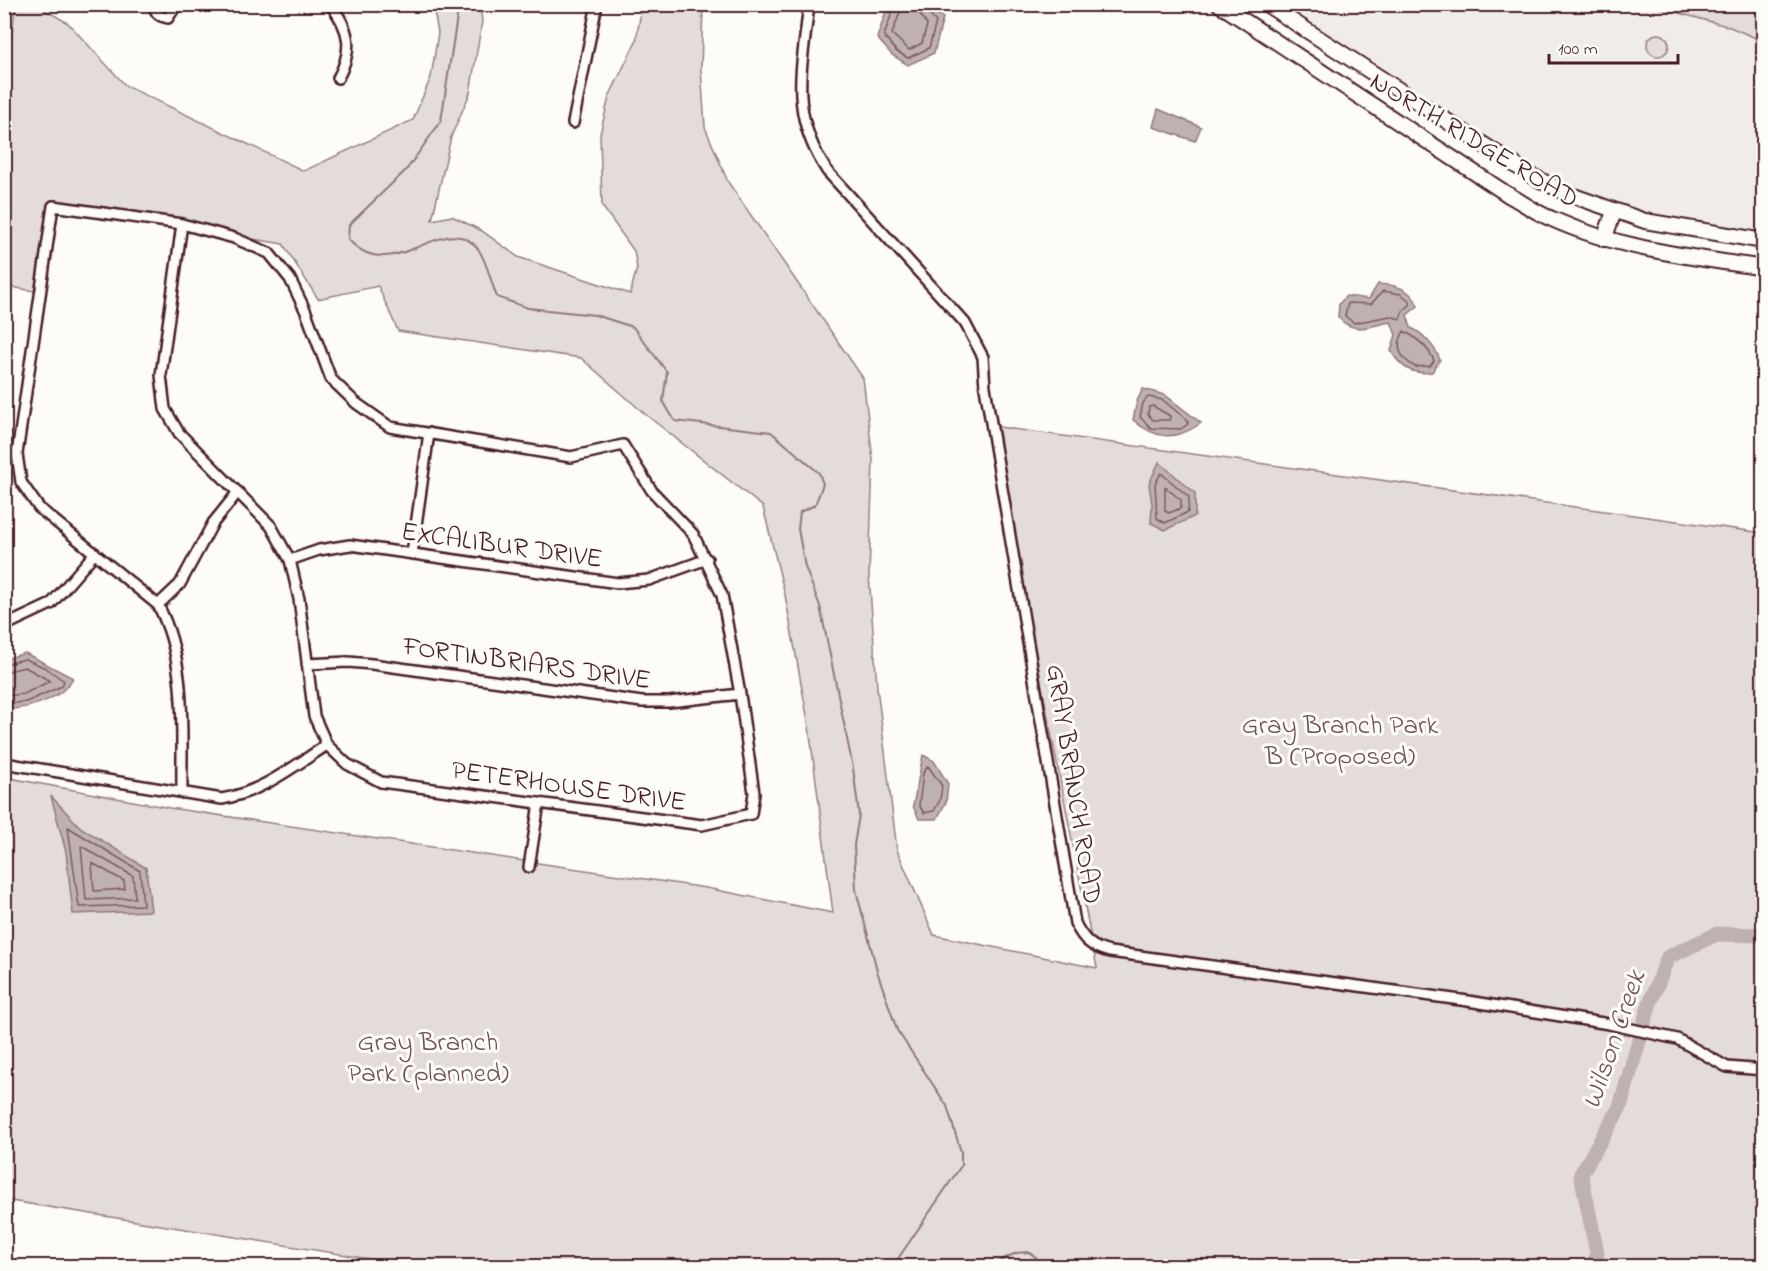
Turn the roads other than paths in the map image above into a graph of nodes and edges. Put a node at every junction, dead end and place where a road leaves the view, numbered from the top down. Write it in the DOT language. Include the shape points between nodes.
graph roads {
  1 [pos="154,4"];
  2 [pos="177,4"];
  3 [pos="330,4"];
  4 [pos="597,4"];
  5 [pos="809,4"];
  6 [pos="1219,4"];
  7 [pos="1266,4"];
  8 [pos="338,78"];
  9 [pos="573,123"];
  10 [pos="1614,212"];
  11 [pos="183,224"];
  12 [pos="1604,239"];
  13 [pos="1764,241"];
  14 [pos="1764,268"];
  15 [pos="429,433"];
  16 [pos="238,492"];
  17 [pos="95,553"];
  18 [pos="412,554"];
  19 [pos="290,560"];
  20 [pos="707,560"];
  21 [pos="158,604"];
  22 [pos="4,626"];
  23 [pos="307,664"];
  24 [pos="740,693"];
  25 [pos="327,745"];
  26 [pos="4,763"];
  27 [pos="182,793"];
  28 [pos="539,803"];
  29 [pos="529,867"];
  30 [pos="1764,1070"];
  1 -- 2 [label="street" via="155,12 168,18"];
  3 -- 8 [label="street" via="348,38 349,54"];
  4 -- 9 [label="street"];
  5 -- 30 [label="street, GRAY BRANCH ROAD" via="800,99 816,155 965,323 983,357 1074,923 1085,939 1110,952 1609,1024 1677,1039 1727,1067"];
  6 -- 12 [label="main road, NORTH RIDGE ROAD" via="1508,194 1550,219"];
  7 -- 10 [label="main road, NORTH RIDGE ROAD" via="1532,176"];
  10 -- 12 [label="main road"];
  10 -- 13 [label="main road, NORTH RIDGE ROAD"];
  11 -- 15 [label="street" via="234,238 269,253 290,279 331,379 356,403 390,426"];
  11 -- 16 [label="street" via="161,375 165,409 179,433"];
  11 -- 17 [label="street" via="53,206 16,454 21,482 39,508"];
  12 -- 14 [label="main road, NORTH RIDGE ROAD" via="1653,252"];
  15 -- 18 [label="street"];
  15 -- 20 [label="street" via="571,457 623,445 652,491 693,534"];
  16 -- 19 [label="street" via="271,526"];
  16 -- 21 [label="street" via="213,523 180,584"];
  17 -- 21 [label="street"];
  17 -- 22 [label="street" via="51,604"];
  18 -- 19 [label="street, EXCALIBUR DRIVE" via="350,545"];
  18 -- 20 [label="street, EXCALIBUR DRIVE" via="618,584 649,580"];
  19 -- 23 [label="street"];
  20 -- 24 [label="street" via="722,595"];
  21 -- 27 [label="street" via="169,626 179,674"];
  23 -- 24 [label="street, FORTINBRIARS DRIVE" via="372,664 642,702"];
  23 -- 25 [label="street" via="314,716"];
  24 -- 28 [label="street, PETERHOUSE DRIVE" via="754,793 751,814 702,825"];
  25 -- 27 [label="street" via="244,795 222,798"];
  25 -- 28 [label="street, PETERHOUSE DRIVE" via="347,764 381,782"];
  26 -- 27 [label="street"];
  28 -- 29 [label="street"];
}
